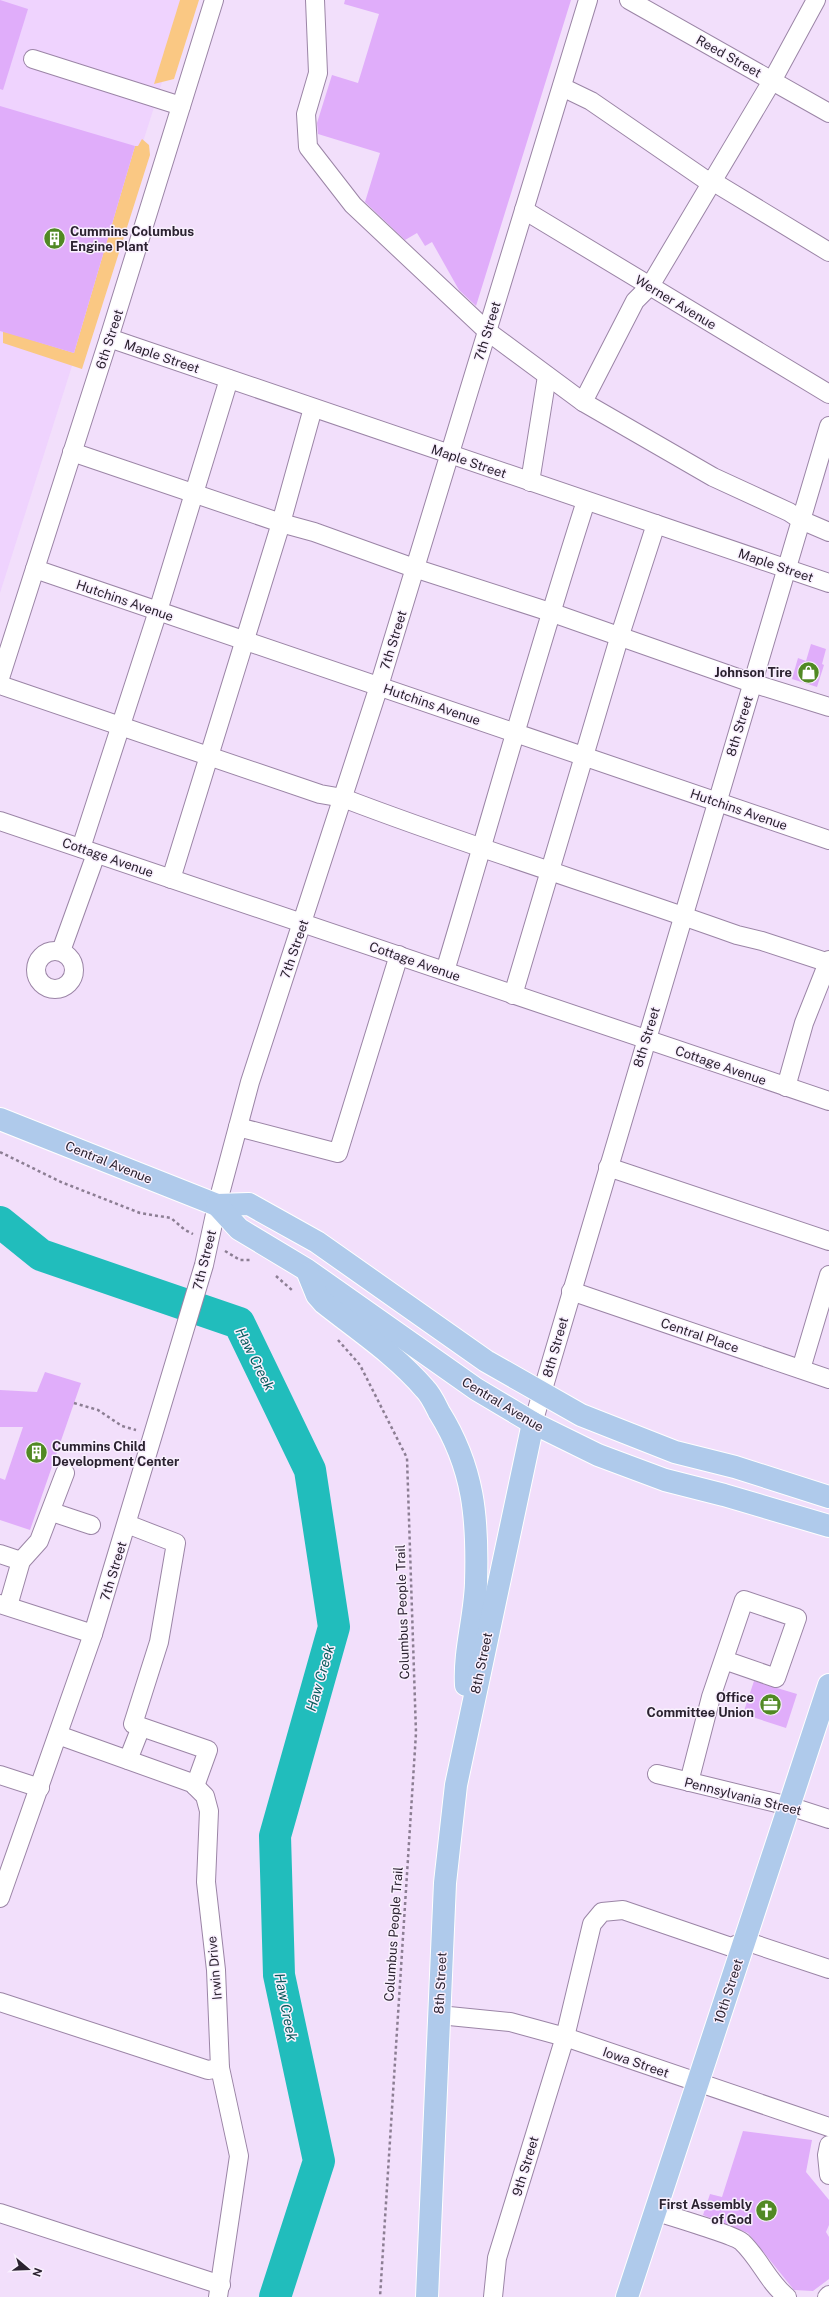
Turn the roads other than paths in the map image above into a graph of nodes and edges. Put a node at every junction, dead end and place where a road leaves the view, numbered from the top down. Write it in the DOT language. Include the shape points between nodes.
graph roads {
  1 [pos="214,0"];
  2 [pos="315,0"];
  3 [pos="588,0"];
  4 [pos="629,0"];
  5 [pos="816,0"];
  6 [pos="33,59"];
  7 [pos="772,80"];
  8 [pos="562,87"];
  9 [pos="181,106"];
  10 [pos="829,113"];
  11 [pos="712,181"];
  12 [pos="524,210"];
  13 [pos="829,252"];
  14 [pos="650,286"];
  15 [pos="487,331"];
  16 [pos="109,338"];
  17 [pos="547,376"];
  18 [pos="229,379"];
  19 [pos="829,394"];
  20 [pos="583,402"];
  21 [pos="313,408"];
  22 [pos="829,426"];
  23 [pos="72,452"];
  24 [pos="449,454"];
  25 [pos="530,482"];
  26 [pos="193,493"];
  27 [pos="586,501"];
  28 [pos="801,520"];
  29 [pos="281,523"];
  30 [pos="656,524"];
  31 [pos="829,532"];
  32 [pos="414,568"];
  33 [pos="35,569"];
  34 [pos="786,569"];
  35 [pos="829,583"];
  36 [pos="158,611"];
  37 [pos="550,612"];
  38 [pos="620,636"];
  39 [pos="244,640"];
  40 [pos="0,678"];
  41 [pos="752,683"];
  42 [pos="0,684"];
  43 [pos="379,686"];
  44 [pos="829,707"];
  45 [pos="121,726"];
  46 [pos="516,733"];
  47 [pos="210,755"];
  48 [pos="585,757"];
  49 [pos="343,798"];
  50 [pos="716,802"];
  51 [pos="0,821"];
  52 [pos="829,840"];
  53 [pos="481,849"];
  54 [pos="88,851"];
  55 [pos="551,870"];
  56 [pos="171,879"];
  57 [pos="682,916"];
  58 [pos="303,923"];
  59 [pos="61,951"];
  60 [pos="399,955"];
  61 [pos="829,962"];
  62 [pos="445,971"];
  63 [pos="514,994"];
  64 [pos="645,1040"];
  65 [pos="786,1087"];
  66 [pos="829,1101"];
  67 [pos="0,1120"];
  68 [pos="238,1127"];
  69 [pos="608,1166"];
  70 [pos="217,1205"];
  71 [pos="829,1241"];
  72 [pos="307,1270"];
  73 [pos="829,1275"];
  74 [pos="571,1291"];
  75 [pos="801,1370"];
  76 [pos="829,1379"];
  77 [pos="542,1393"];
  78 [pos="533,1423"];
  79 [pos="65,1473"];
  80 [pos="829,1497"];
  81 [pos="52,1512"];
  82 [pos="127,1524"];
  83 [pos="92,1525"];
  84 [pos="829,1526"];
  85 [pos="0,1554"];
  86 [pos="21,1561"];
  87 [pos="4,1605"];
  88 [pos="94,1634"];
  89 [pos="724,1660"];
  90 [pos="829,1685"];
  91 [pos="469,1724"];
  92 [pos="141,1727"];
  93 [pos="58,1736"];
  94 [pos="128,1760"];
  95 [pos="657,1774"];
  96 [pos="0,1775"];
  97 [pos="689,1782"];
  98 [pos="195,1786"];
  99 [pos="40,1788"];
  100 [pos="789,1806"];
  101 [pos="829,1819"];
  102 [pos="0,1898"];
  103 [pos="744,1941"];
  104 [pos="829,1969"];
  105 [pos="0,2002"];
  106 [pos="439,2015"];
  107 [pos="564,2037"];
  108 [pos="220,2068"];
  109 [pos="698,2082"];
  110 [pos="829,2127"];
  111 [pos="829,2145"];
  112 [pos="829,2174"];
  113 [pos="655,2211"];
  114 [pos="0,2213"];
  115 [pos="219,2291"];
  116 [pos="427,2297"];
  117 [pos="493,2297"];
  118 [pos="627,2297"];
  119 [pos="787,2297"];
  1 -- 9 [label="street, 6th Street"];
  2 -- 15 [label="street" via="318,73 306,114 308,147 353,205"];
  3 -- 8 [label="street, 7th Street"];
  4 -- 7 [label="street, Reed Street"];
  5 -- 7 [label="street"];
  6 -- 9 [label="street"];
  7 -- 10 [label="street, Reed Street"];
  7 -- 11 [label="street"];
  8 -- 11 [label="street" via="591,101 703,178"];
  8 -- 12 [label="street, 7th Street"];
  9 -- 16 [label="street, 6th Street"];
  11 -- 13 [label="street"];
  11 -- 14 [label="street"];
  12 -- 14 [label="street, Werner Avenue"];
  12 -- 15 [label="street, 7th Street"];
  14 -- 19 [label="street, Werner Avenue"];
  14 -- 20 [label="street" via="635,301"];
  15 -- 17 [label="street"];
  15 -- 24 [label="street, 7th Street"];
  16 -- 18 [label="street, Maple Street"];
  16 -- 23 [label="street, 6th Street"];
  17 -- 20 [label="street"];
  17 -- 25 [label="street"];
  18 -- 21 [label="street, Maple Street"];
  18 -- 26 [label="street"];
  20 -- 28 [label="street" via="714,477"];
  21 -- 24 [label="street, Maple Street"];
  21 -- 29 [label="street"];
  22 -- 28 [label="street, 8th Street"];
  23 -- 26 [label="street"];
  23 -- 33 [label="street, 6th Street"];
  24 -- 25 [label="street, Maple Street"];
  24 -- 32 [label="street, 7th Street"];
  25 -- 27 [label="street, Maple Street"];
  26 -- 29 [label="street"];
  26 -- 36 [label="street"];
  27 -- 30 [label="street, Maple Street"];
  27 -- 37 [label="street"];
  28 -- 31 [label="street"];
  28 -- 34 [label="street, 8th Street"];
  29 -- 32 [label="street" via="314,532"];
  29 -- 39 [label="street"];
  30 -- 34 [label="street, Maple Street"];
  30 -- 38 [label="street"];
  32 -- 37 [label="street"];
  32 -- 43 [label="street, 7th Street"];
  33 -- 36 [label="street, Hutchins Avenue"];
  33 -- 40 [label="street, 6th Street"];
  34 -- 35 [label="street, Maple Street"];
  34 -- 41 [label="street, 8th Street"];
  36 -- 39 [label="street, Hutchins Avenue"];
  36 -- 45 [label="street"];
  37 -- 38 [label="street"];
  37 -- 46 [label="street"];
  38 -- 41 [label="street"];
  38 -- 48 [label="street"];
  39 -- 43 [label="street, Hutchins Avenue"];
  39 -- 47 [label="street"];
  41 -- 44 [label="street"];
  41 -- 50 [label="street, 8th Street"];
  42 -- 45 [label="street"];
  43 -- 46 [label="street, Hutchins Avenue"];
  43 -- 49 [label="street, 7th Street"];
  45 -- 47 [label="street"];
  45 -- 54 [label="street"];
  46 -- 48 [label="street, Hutchins Avenue"];
  46 -- 53 [label="street"];
  47 -- 49 [label="street" via="320,794"];
  47 -- 56 [label="street"];
  48 -- 50 [label="street, Hutchins Avenue"];
  48 -- 55 [label="street"];
  49 -- 53 [label="street"];
  49 -- 58 [label="street, 7th Street"];
  50 -- 52 [label="street, Hutchins Avenue"];
  50 -- 57 [label="street, 8th Street"];
  51 -- 54 [label="street, Cottage Avenue"];
  53 -- 55 [label="street"];
  53 -- 62 [label="street"];
  54 -- 56 [label="street, Cottage Avenue"];
  54 -- 59 [label="street"];
  55 -- 57 [label="street"];
  55 -- 63 [label="street"];
  56 -- 58 [label="street, Cottage Avenue"];
  57 -- 61 [label="street"];
  57 -- 64 [label="street, 8th Street"];
  58 -- 60 [label="street, Cottage Avenue"];
  58 -- 68 [label="street, 7th Street" via="250,1082"];
  60 -- 62 [label="street, Cottage Avenue"];
  60 -- 68 [label="street" via="338,1153"];
  61 -- 65 [label="street" via="804,1023"];
  62 -- 63 [label="street, Cottage Avenue"];
  63 -- 64 [label="street, Cottage Avenue"];
  64 -- 65 [label="street, Cottage Avenue"];
  64 -- 69 [label="street, 8th Street"];
  65 -- 66 [label="street, Cottage Avenue"];
  67 -- 70 [label="main road, Central Avenue"];
  68 -- 70 [label="street, 7th Street"];
  69 -- 71 [label="street"];
  69 -- 74 [label="street, 8th Street"];
  70 -- 72 [label="main road, Central Avenue" via="239,1229"];
  70 -- 77 [label="main road, Central Avenue" via="249,1204 317,1242 447,1335"];
  70 -- 82 [label="street, 7th Street" via="204,1265"];
  72 -- 78 [label="main road, Central Avenue" via="443,1367"];
  72 -- 91 [label="main road" via="317,1295 324,1303 391,1355 426,1389 450,1430 469,1477 477,1526 476,1585 465,1669"];
  73 -- 75 [label="street"];
  74 -- 75 [label="street, Central Place"];
  74 -- 77 [label="street, 8th Street"];
  75 -- 76 [label="street, Central Place"];
  77 -- 78 [label="street, 8th Street"];
  77 -- 80 [label="main road, Central Avenue" via="582,1415 641,1440"];
  78 -- 84 [label="main road, Central Avenue" via="598,1455 665,1480"];
  78 -- 91 [label="main road, 8th Street"];
  79 -- 81 [label="street"];
  81 -- 83 [label="street"];
  81 -- 86 [label="street" via="39,1541"];
  82 -- 88 [label="street, 7th Street"];
  82 -- 92 [label="street" via="176,1543 158,1642 133,1724"];
  85 -- 86 [label="street"];
  86 -- 87 [label="street"];
  87 -- 88 [label="street"];
  88 -- 93 [label="street, 7th Street"];
  89 -- 89 [label="street" via="744,1600 797,1618 776,1678"];
  89 -- 97 [label="street" via="711,1697"];
  90 -- 100 [label="main road, 10th Street"];
  91 -- 106 [label="main road, 8th Street" via="456,1785 445,1883"];
  92 -- 94 [label="street"];
  92 -- 98 [label="street" via="208,1750"];
  93 -- 94 [label="street, Irwin Drive"];
  93 -- 99 [label="street, 7th Street"];
  94 -- 98 [label="street, Irwin Drive" via="192,1782"];
  95 -- 97 [label="street, Pennsylvania Street"];
  96 -- 99 [label="street"];
  97 -- 100 [label="street, Pennsylvania Street"];
  98 -- 108 [label="street, Irwin Drive" via="205,1796 209,1811 206,1882 216,1970"];
  99 -- 102 [label="street, 7th Street"];
  100 -- 101 [label="street, Pennsylvania Street"];
  100 -- 103 [label="main road, 10th Street"];
  103 -- 104 [label="street"];
  103 -- 107 [label="street, 9th Street" via="731,1947 624,1910 602,1912 592,1924"];
  103 -- 109 [label="main road, 10th Street"];
  105 -- 108 [label="street" via="208,2070"];
  106 -- 107 [label="street, Iowa Street" via="510,2022"];
  106 -- 116 [label="main road, 8th Street"];
  107 -- 109 [label="street, Iowa Street"];
  107 -- 117 [label="street, 9th Street" via="497,2258"];
  108 -- 115 [label="street, Irwin Drive" via="239,2156"];
  109 -- 110 [label="street, Iowa Street"];
  109 -- 113 [label="main road, 10th Street"];
  111 -- 112 [label="street"];
  113 -- 118 [label="main road, 10th Street"];
  113 -- 119 [label="street" via="741,2241 763,2267 776,2289"];
  114 -- 115 [label="street"];
}
